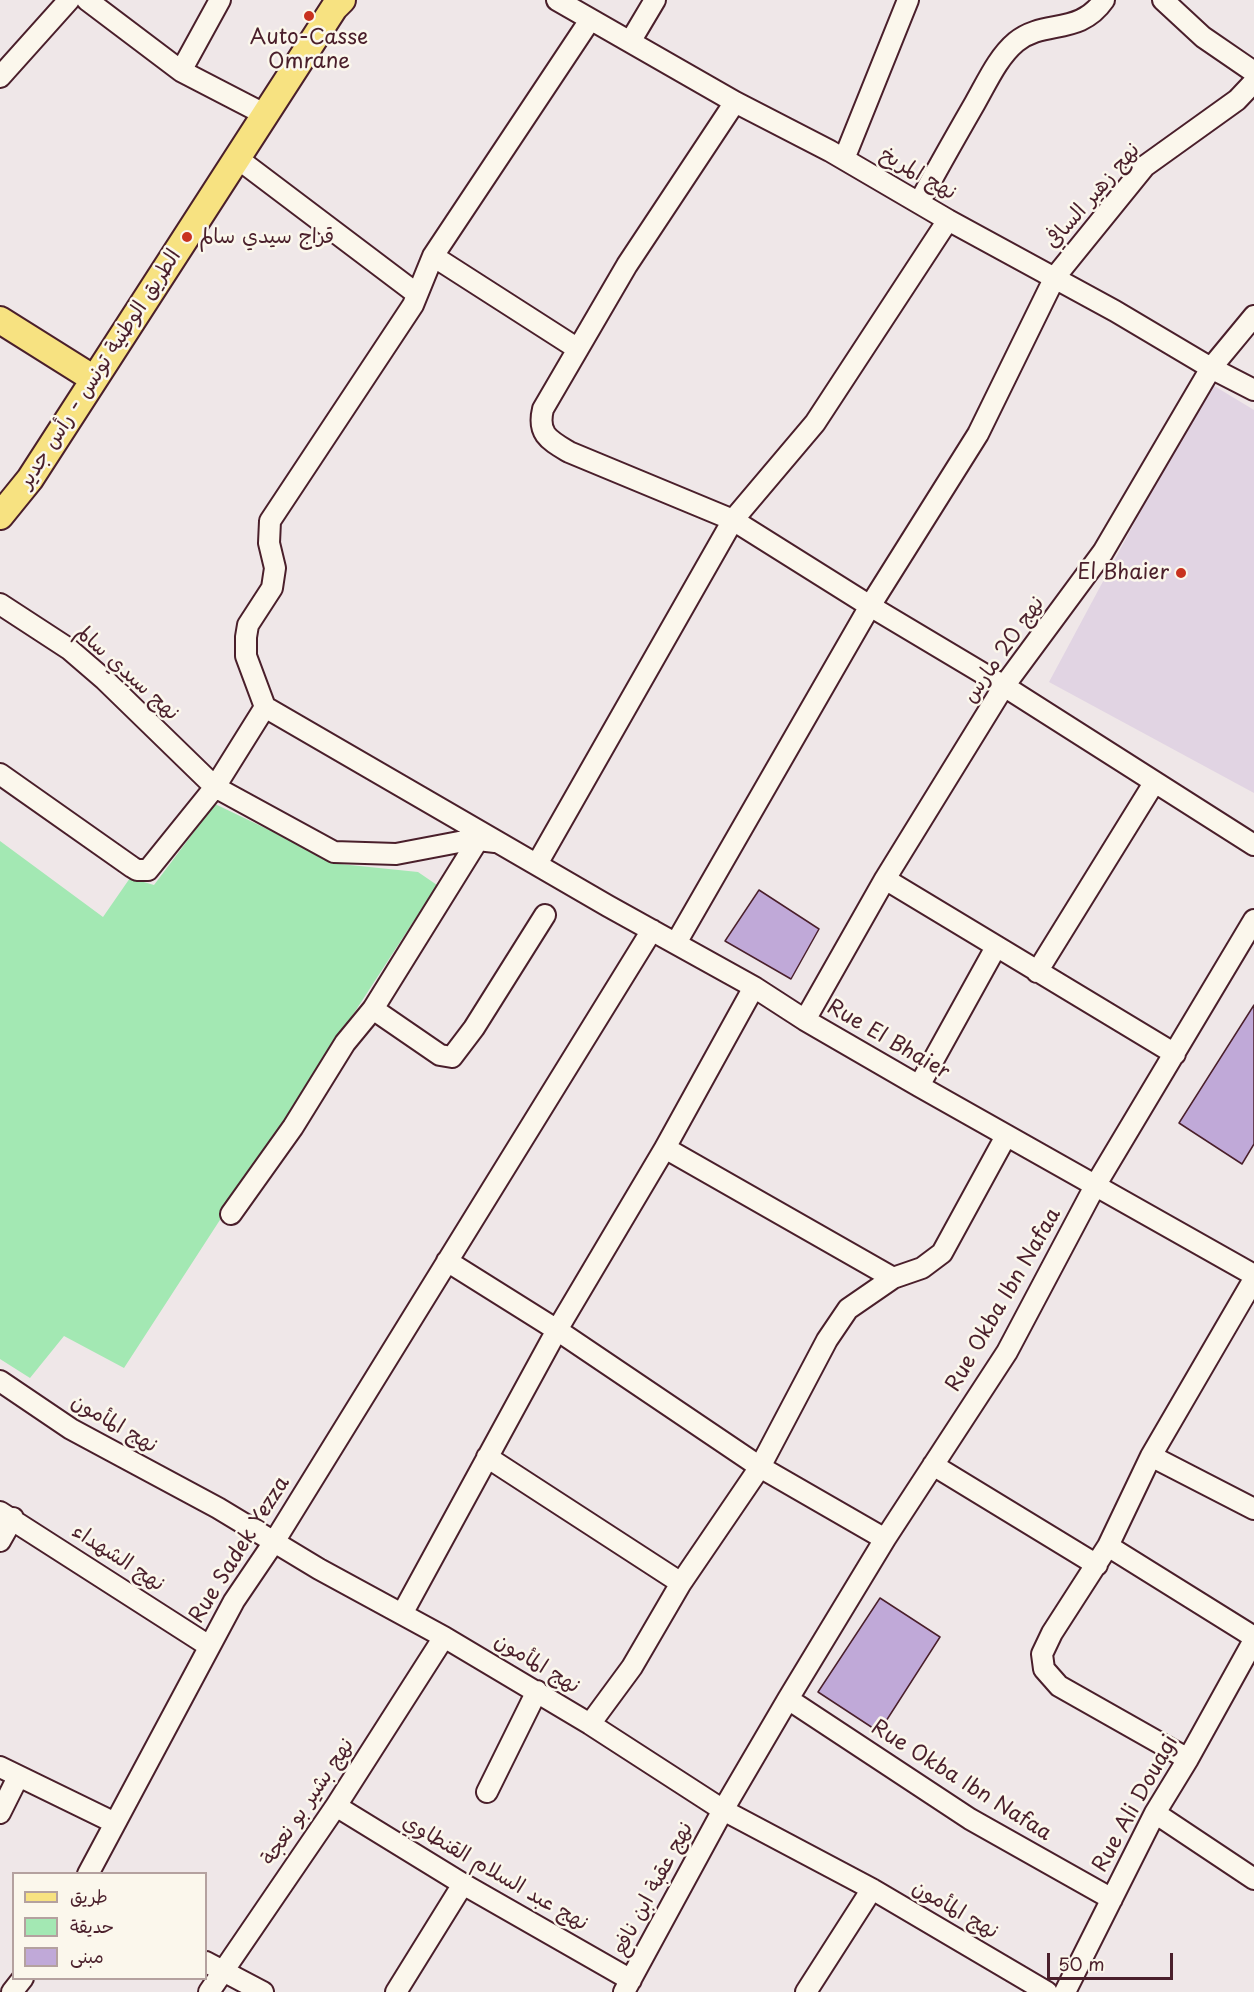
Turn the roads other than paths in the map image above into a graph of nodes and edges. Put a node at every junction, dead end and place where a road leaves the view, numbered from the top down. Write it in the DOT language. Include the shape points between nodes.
graph roads {
  1 [pos="69,0"];
  2 [pos="87,0"];
  3 [pos="220,0"];
  4 [pos="557,0"];
  5 [pos="655,0"];
  6 [pos="909,0"];
  7 [pos="1104,0"];
  8 [pos="1162,0"];
  9 [pos="338,3"];
  10 [pos="590,20"];
  11 [pos="630,42"];
  12 [pos="181,71"];
  13 [pos="1254,72"];
  14 [pos="0,77"];
  15 [pos="1254,82"];
  16 [pos="735,102"];
  17 [pos="266,115"];
  18 [pos="237,158"];
  19 [pos="844,159"];
  20 [pos="919,203"];
  21 [pos="948,220"];
  22 [pos="433,256"];
  23 [pos="1055,278"];
  24 [pos="417,294"];
  25 [pos="1254,316"];
  26 [pos="0,320"];
  27 [pos="578,349"];
  28 [pos="1211,368"];
  29 [pos="93,379"];
  30 [pos="1254,390"];
  31 [pos="0,516"];
  32 [pos="733,520"];
  33 [pos="0,604"];
  34 [pos="870,606"];
  35 [pos="1004,686"];
  36 [pos="265,707"];
  37 [pos="0,774"];
  38 [pos="1155,783"];
  39 [pos="215,787"];
  40 [pos="478,840"];
  41 [pos="501,843"];
  42 [pos="1254,845"];
  43 [pos="537,864"];
  44 [pos="885,879"];
  45 [pos="545,915"];
  46 [pos="1253,925"];
  47 [pos="652,930"];
  48 [pos="676,944"];
  49 [pos="996,947"];
  50 [pos="1037,972"];
  51 [pos="754,987"];
  52 [pos="373,1009"];
  53 [pos="805,1020"];
  54 [pos="1175,1054"];
  55 [pos="920,1086"];
  56 [pos="1006,1136"];
  57 [pos="665,1148"];
  58 [pos="1095,1186"];
  59 [pos="231,1214"];
  60 [pos="447,1261"];
  61 [pos="1254,1277"];
  62 [pos="893,1278"];
  63 [pos="557,1330"];
  64 [pos="0,1381"];
  65 [pos="1151,1456"];
  66 [pos="487,1457"];
  67 [pos="933,1465"];
  68 [pos="760,1467"];
  69 [pos="1254,1509"];
  70 [pos="6,1515"];
  71 [pos="885,1539"];
  72 [pos="0,1541"];
  73 [pos="274,1542"];
  74 [pos="1108,1546"];
  75 [pos="1097,1565"];
  76 [pos="681,1583"];
  77 [pos="402,1614"];
  78 [pos="444,1637"];
  79 [pos="1254,1639"];
  80 [pos="209,1646"];
  81 [pos="537,1691"];
  82 [pos="788,1699"];
  83 [pos="590,1724"];
  84 [pos="1188,1759"];
  85 [pos="0,1767"];
  86 [pos="18,1777"];
  87 [pos="487,1792"];
  88 [pos="336,1806"];
  89 [pos="723,1810"];
  90 [pos="1155,1813"];
  91 [pos="0,1814"];
  92 [pos="115,1823"];
  93 [pos="89,1872"];
  94 [pos="1254,1879"];
  95 [pos="463,1884"];
  96 [pos="872,1889"];
  97 [pos="1112,1899"];
  98 [pos="207,1963"];
  99 [pos="223,1971"];
  100 [pos="21,1980"];
  101 [pos="627,1986"];
  102 [pos="12,1992"];
  103 [pos="209,1992"];
  104 [pos="263,1992"];
  105 [pos="396,1992"];
  106 [pos="806,1992"];
  107 [pos="1047,1992"];
  108 [pos="1065,1992"];
  1 -- 14 [label="street"];
  2 -- 12 [label="street"];
  3 -- 12 [label="street"];
  4 -- 10 [label="street, نهج المريخ"];
  5 -- 11 [label="street"];
  6 -- 19 [label="street"];
  7 -- 20 [label="street" via="1083,20 1029,33 1014,44 996,66"];
  8 -- 13 [label="street" via="1203,37"];
  9 -- 17 [label="main road, الطريق الوطنية تونس - رأس جدير"];
  10 -- 11 [label="street, نهج المريخ"];
  10 -- 22 [label="street"];
  11 -- 16 [label="street, نهج المريخ"];
  12 -- 17 [label="street"];
  15 -- 23 [label="street, نهج زهير السافي" via="1237,100 1145,166"];
  16 -- 19 [label="street, نهج المريخ"];
  16 -- 27 [label="street" via="627,265"];
  17 -- 18 [label="main road, الطريق الوطنية تونس - رأس جدير"];
  18 -- 24 [label="street"];
  18 -- 29 [label="main road, الطريق الوطنية تونس - رأس جدير"];
  19 -- 20 [label="street, نهج المريخ"];
  20 -- 21 [label="street, نهج المريخ"];
  21 -- 23 [label="street, نهج المريخ"];
  21 -- 32 [label="street" via="815,423"];
  22 -- 24 [label="street"];
  22 -- 27 [label="street"];
  23 -- 28 [label="street, نهج المريخ"];
  23 -- 34 [label="street, نهج زهير السافي" via="978,434"];
  24 -- 36 [label="street" via="270,521 269,543 275,568 272,588 248,625 246,637 246,656"];
  25 -- 28 [label="street, نهج 20 مارس"];
  26 -- 29 [label="main road"];
  27 -- 32 [label="street" via="543,409 542,431 548,438 569,452"];
  28 -- 30 [label="street, نهج المريخ"];
  28 -- 35 [label="street, نهج 20 مارس" via="1103,552"];
  29 -- 31 [label="main road, الطريق الوطنية تونس - رأس جدير" via="30,479"];
  32 -- 34 [label="street"];
  32 -- 43 [label="street"];
  33 -- 39 [label="street, نهج سيدي سالم" via="84,661"];
  34 -- 35 [label="street"];
  34 -- 48 [label="street, نهج زهير السافي"];
  35 -- 38 [label="street"];
  35 -- 44 [label="street, نهج 20 مارس"];
  36 -- 39 [label="street"];
  36 -- 41 [label="street, Rue El Bhaier"];
  37 -- 39 [label="street" via="142,871 153,866"];
  38 -- 42 [label="street"];
  38 -- 50 [label="street"];
  39 -- 40 [label="street, نهج سيدي سالم" via="334,852 396,854"];
  40 -- 41 [label="street, نهج سيدي سالم"];
  40 -- 52 [label="street"];
  41 -- 43 [label="street, Rue El Bhaier"];
  43 -- 47 [label="street, Rue El Bhaier"];
  44 -- 49 [label="street"];
  44 -- 53 [label="street, نهج 20 مارس"];
  45 -- 52 [label="street" via="452,1057 440,1055"];
  46 -- 54 [label="street, Rue Okba Ibn Nafaa"];
  47 -- 48 [label="street, Rue El Bhaier"];
  47 -- 60 [label="street, Rue Sadek Yezza"];
  48 -- 51 [label="street, Rue El Bhaier"];
  49 -- 50 [label="street"];
  49 -- 55 [label="street"];
  50 -- 54 [label="street"];
  51 -- 53 [label="street, Rue El Bhaier"];
  51 -- 57 [label="street"];
  52 -- 59 [label="street" via="345,1043 293,1127"];
  53 -- 55 [label="street, Rue El Bhaier"];
  54 -- 58 [label="street, Rue Okba Ibn Nafaa"];
  55 -- 56 [label="street, Rue El Bhaier"];
  56 -- 58 [label="street, Rue El Bhaier"];
  56 -- 62 [label="street" via="942,1253 922,1268"];
  57 -- 62 [label="street"];
  57 -- 63 [label="street"];
  58 -- 61 [label="street, Rue El Bhaier"];
  58 -- 67 [label="street, Rue Okba Ibn Nafaa" via="1007,1352"];
  60 -- 63 [label="street"];
  60 -- 73 [label="street, Rue Sadek Yezza"];
  61 -- 65 [label="street"];
  62 -- 68 [label="street" via="848,1309 826,1340"];
  63 -- 66 [label="street"];
  63 -- 68 [label="street"];
  64 -- 73 [label="street, نهج المأمون" via="71,1429"];
  65 -- 69 [label="street"];
  65 -- 74 [label="street"];
  66 -- 76 [label="street"];
  66 -- 77 [label="street"];
  67 -- 71 [label="street, Rue Okba Ibn Nafaa"];
  67 -- 75 [label="street"];
  68 -- 71 [label="street"];
  68 -- 76 [label="street"];
  70 -- 72 [label="street"];
  70 -- 80 [label="street, نهج الشهداء"];
  71 -- 82 [label="street, Rue Okba Ibn Nafaa"];
  73 -- 77 [label="street, نهج المأمون"];
  73 -- 80 [label="street, Rue Sadek Yezza"];
  74 -- 75 [label="street"];
  74 -- 79 [label="street"];
  75 -- 84 [label="street" via="1052,1633 1042,1654 1044,1669 1059,1686"];
  76 -- 83 [label="street" via="632,1667"];
  77 -- 78 [label="street, نهج المأمون"];
  78 -- 81 [label="street, نهج المأمون"];
  78 -- 88 [label="street, نهج بشير بو نعجة"];
  79 -- 84 [label="street, Rue Ali Douagi"];
  80 -- 92 [label="street, Rue Sadek Yezza"];
  81 -- 83 [label="street, نهج المأمون"];
  81 -- 87 [label="street"];
  82 -- 89 [label="street, Rue Okba Ibn Nafaa"];
  82 -- 97 [label="street, Rue Okba Ibn Nafaa" via="970,1819"];
  83 -- 89 [label="street, نهج المأمون"];
  84 -- 90 [label="street, Rue Ali Douagi"];
  85 -- 86 [label="street"];
  86 -- 91 [label="street"];
  86 -- 92 [label="street"];
  88 -- 95 [label="street, نهج عبد السلام القنطاوي"];
  88 -- 99 [label="street, نهج بشير بو نعجة"];
  89 -- 96 [label="street, نهج المأمون"];
  89 -- 101 [label="street, نهج عقبة ابن نافع"];
  90 -- 94 [label="street"];
  90 -- 97 [label="street, Rue Ali Douagi"];
  92 -- 93 [label="street, Rue Sadek Yezza"];
  95 -- 101 [label="street, نهج عبد السلام القنطاوي"];
  95 -- 105 [label="street"];
  96 -- 106 [label="street"];
  96 -- 107 [label="street, نهج المأمون"];
  97 -- 108 [label="street, Rue Ali Douagi"];
  98 -- 99 [label="street"];
  99 -- 103 [label="street, نهج بشير بو نعجة"];
  99 -- 104 [label="street"];
  100 -- 102 [label="street"];
}
